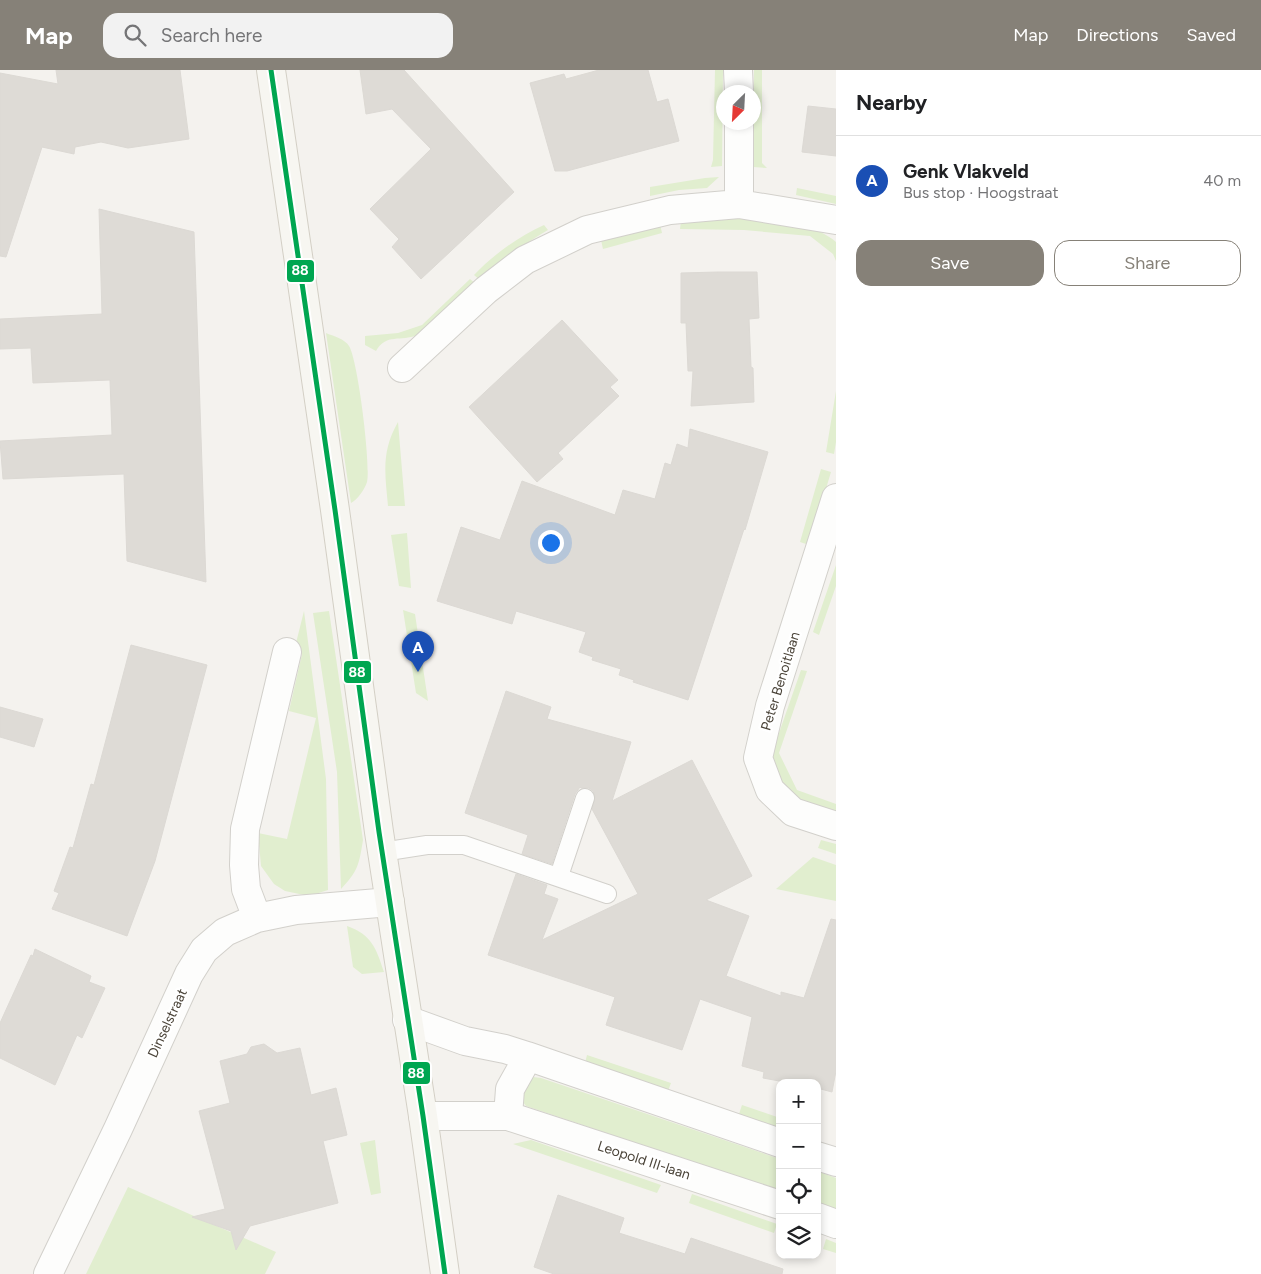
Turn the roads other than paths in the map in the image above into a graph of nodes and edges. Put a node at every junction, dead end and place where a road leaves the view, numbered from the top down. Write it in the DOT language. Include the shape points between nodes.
graph roads {
  1 [pos="271,70"];
  2 [pos="738,70"];
  3 [pos="738,85"];
  4 [pos="739,130"];
  5 [pos="739,204"];
  6 [pos="836,220"];
  7 [pos="402,368"];
  8 [pos="836,498"];
  9 [pos="287,652"];
  10 [pos="585,798"];
  11 [pos="836,826"];
  12 [pos="382,852"];
  13 [pos="559,876"];
  14 [pos="607,894"];
  15 [pos="390,902"];
  16 [pos="257,918"];
  17 [pos="408,1020"];
  18 [pos="528,1057"];
  19 [pos="423,1116"];
  20 [pos="508,1116"];
  21 [pos="776,1142"];
  22 [pos="821,1157"];
  23 [pos="836,1162"];
  24 [pos="776,1204"];
  25 [pos="821,1219"];
  26 [pos="836,1224"];
  27 [pos="48,1274"];
  28 [pos="445,1274"];
  1 -- 12 [label="main road"];
  2 -- 3 [label="street"];
  4 -- 5 [label="street"];
  5 -- 6 [label="street"];
  5 -- 7 [label="street" via="670,210 587,230 525,260 486,290"];
  8 -- 11 [label="street, Peter Benoitlaan" via="770,706 758,758 770,790 792,812"];
  9 -- 16 [label="street" via="245,830 246,889"];
  10 -- 13 [label="lane"];
  12 -- 13 [label="lane" via="427,845 464,845"];
  12 -- 15 [label="main road"];
  13 -- 14 [label="lane"];
  15 -- 16 [label="street, Dinselstraat" via="296,910"];
  15 -- 17 [label="main road"];
  16 -- 27 [label="street, Dinselstraat" via="225,932 204,950 189,974"];
  17 -- 18 [label="street" via="465,1041"];
  17 -- 19 [label="main road"];
  18 -- 20 [label="street" via="510,1089"];
  18 -- 21 [label="street"];
  19 -- 20 [label="street, Leopold III-laan"];
  19 -- 28 [label="main road"];
  20 -- 24 [label="street, Leopold III-laan"];
  22 -- 23 [label="street"];
  25 -- 26 [label="street"];
}
